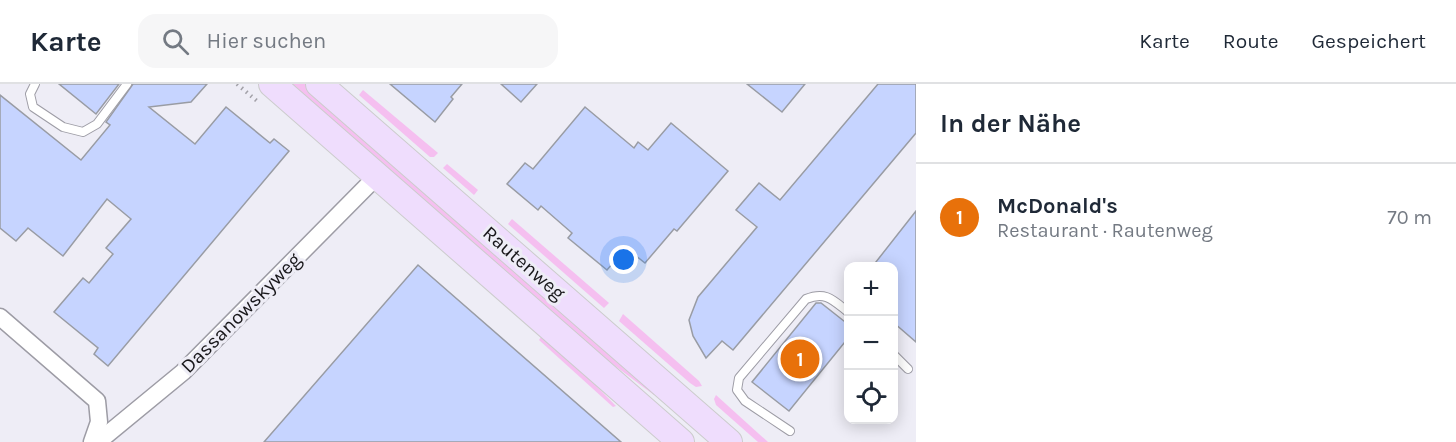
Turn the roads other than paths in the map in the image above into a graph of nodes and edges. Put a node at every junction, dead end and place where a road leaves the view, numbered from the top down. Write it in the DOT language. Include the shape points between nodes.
graph roads {
  1 [pos="35,84"];
  2 [pos="127,84"];
  3 [pos="272,84"];
  4 [pos="319,84"];
  5 [pos="378,175"];
  6 [pos="844,308"];
  7 [pos="0,317"];
  8 [pos="898,359"];
  9 [pos="908,369"];
  10 [pos="790,431"];
  11 [pos="92,442"];
  12 [pos="98,442"];
  13 [pos="681,442"];
  14 [pos="729,442"];
  1 -- 2 [label="lane" via="30,94 33,106 63,127 83,132 97,124"];
  3 -- 5 [label="main road, Rautenweg"];
  4 -- 14 [label="main road, Rautenweg"];
  5 -- 12 [label="street, Dassanowskyweg" via="183,372"];
  5 -- 13 [label="main road, Rautenweg"];
  6 -- 10 [label="lane" via="825,296 806,299 739,378 737,390 745,401"];
  7 -- 11 [label="street" via="97,401 99,422"];
  8 -- 9 [label="lane"];
}
